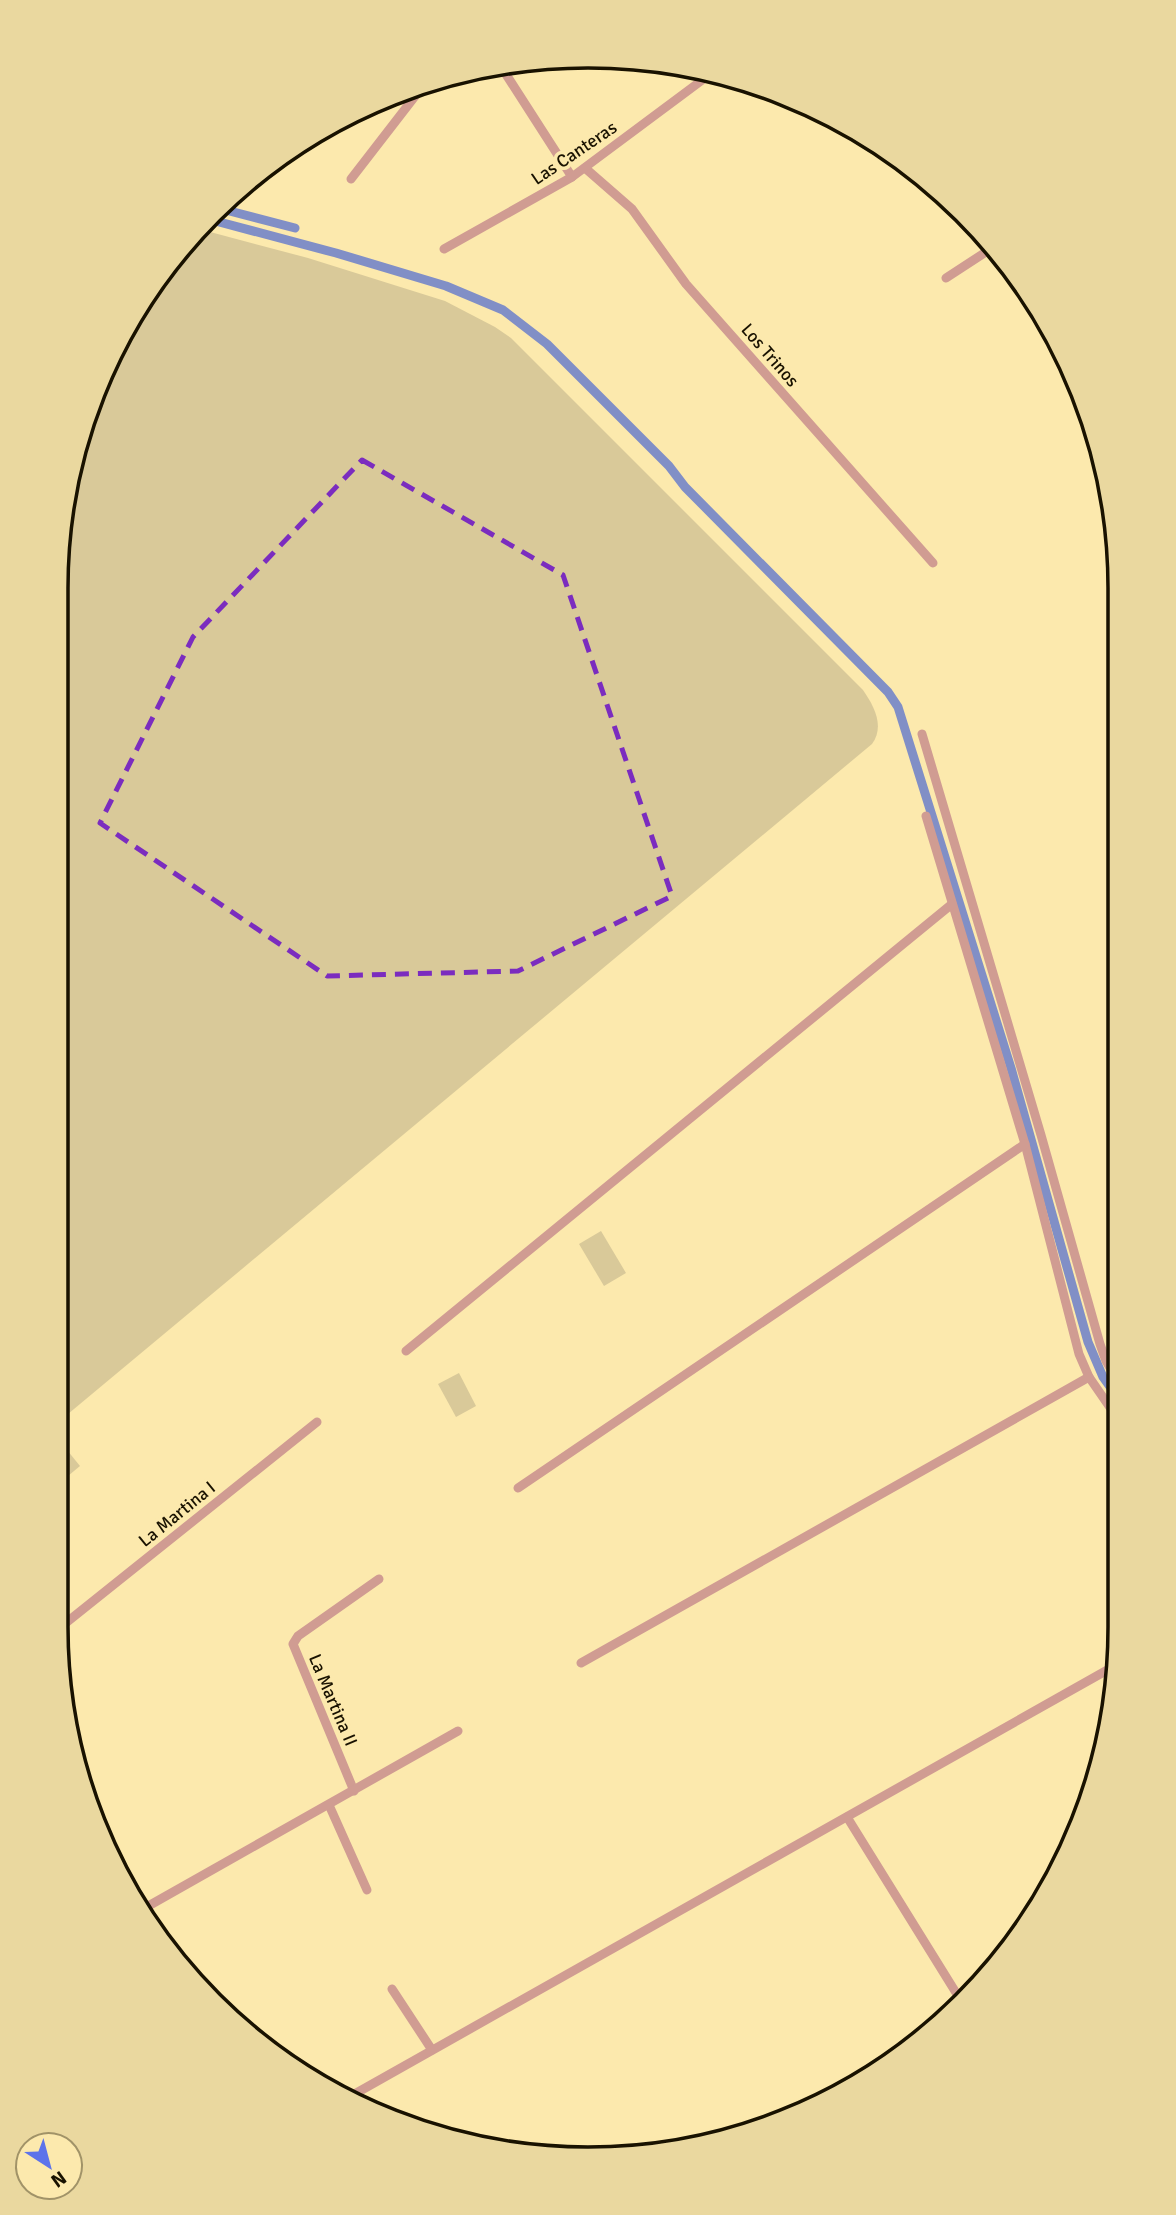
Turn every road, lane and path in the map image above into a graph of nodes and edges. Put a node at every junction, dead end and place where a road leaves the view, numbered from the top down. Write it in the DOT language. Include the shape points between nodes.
graph roads {
  1 [pos="506,75"];
  2 [pos="701,81"];
  3 [pos="413,99"];
  4 [pos="585,168"];
  5 [pos="572,177"];
  6 [pos="351,179"];
  7 [pos="444,249"];
  8 [pos="985,253"];
  9 [pos="946,278"];
  10 [pos="933,563"];
  11 [pos="922,734"];
  12 [pos="926,816"];
  13 [pos="952,905"];
  14 [pos="1025,1144"];
  15 [pos="406,1351"];
  16 [pos="1108,1365"];
  17 [pos="1089,1377"];
  18 [pos="1108,1405"];
  19 [pos="317,1422"];
  20 [pos="518,1488"];
  21 [pos="379,1579"];
  22 [pos="68,1621"];
  23 [pos="581,1663"];
  24 [pos="1106,1671"];
  25 [pos="458,1731"];
  26 [pos="354,1791"];
  27 [pos="329,1805"];
  28 [pos="847,1817"];
  29 [pos="367,1890"];
  30 [pos="149,1905"];
  31 [pos="392,1989"];
  32 [pos="957,1994"];
  33 [pos="432,2050"];
  34 [pos="357,2093"];
  1 -- 5 [label="street"];
  2 -- 4 [label="street, Las Canteras"];
  3 -- 6 [label="street"];
  4 -- 5 [label="street, Las Canteras"];
  4 -- 10 [label="street, Los Trinos" via="632,209 686,284"];
  5 -- 7 [label="street, Las Canteras"];
  8 -- 9 [label="street"];
  11 -- 16 [label="street"];
  12 -- 13 [label="street"];
  13 -- 14 [label="street"];
  13 -- 15 [label="street"];
  14 -- 17 [label="street" via="1079,1354"];
  14 -- 20 [label="street"];
  17 -- 18 [label="street"];
  17 -- 23 [label="street"];
  19 -- 22 [label="street, La Martina I"];
  21 -- 26 [label="street, La Martina II" via="293,1644"];
  24 -- 28 [label="street"];
  25 -- 26 [label="street"];
  26 -- 27 [label="street"];
  27 -- 29 [label="street"];
  27 -- 30 [label="street"];
  28 -- 32 [label="street"];
  28 -- 33 [label="street"];
  31 -- 33 [label="street"];
  33 -- 34 [label="street"];
}
